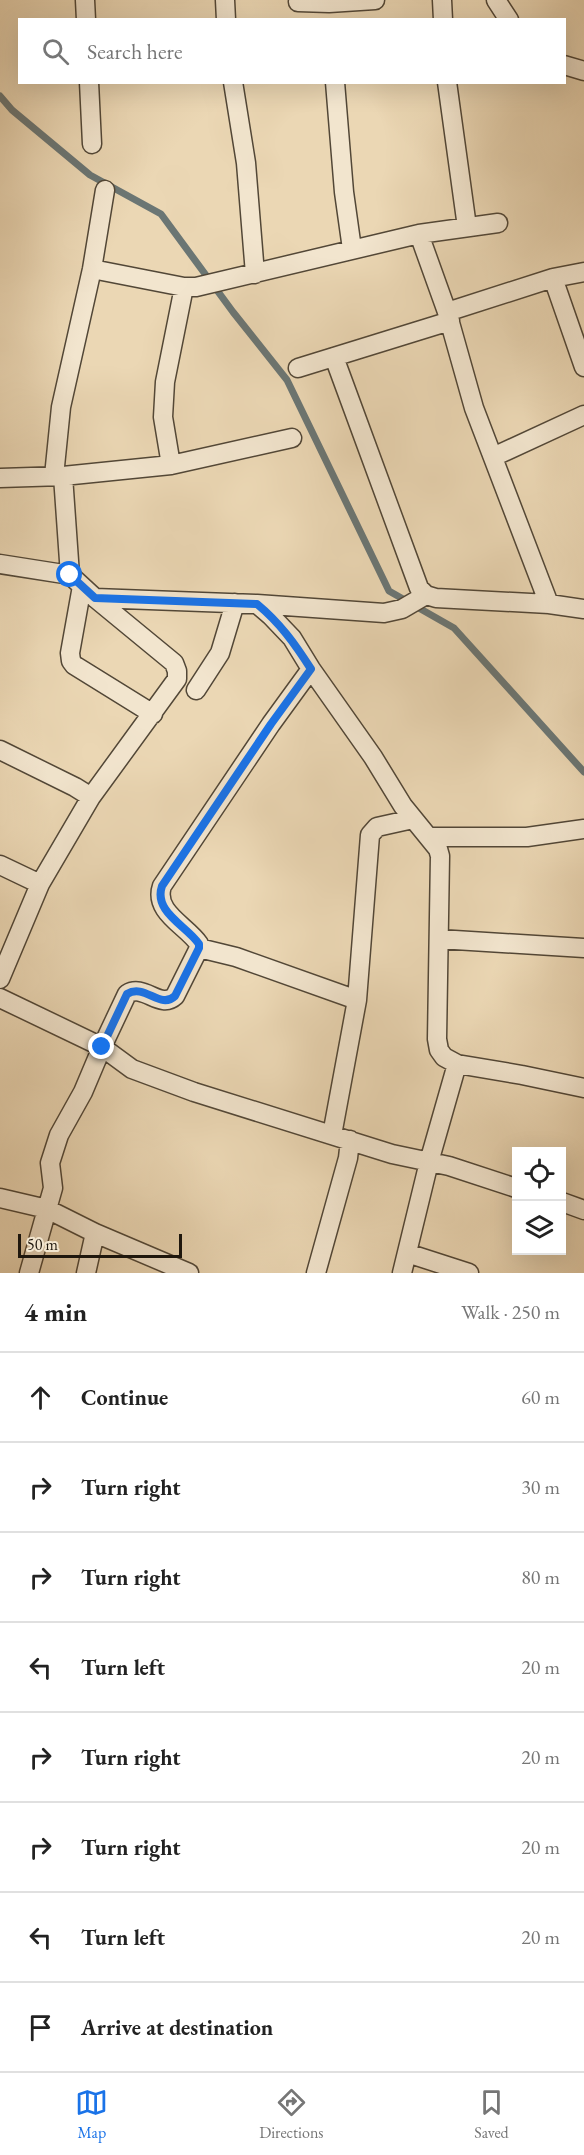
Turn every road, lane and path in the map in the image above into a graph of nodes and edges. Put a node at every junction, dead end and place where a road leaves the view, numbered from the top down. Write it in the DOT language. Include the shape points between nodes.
graph roads {
  1 [pos="86,0"];
  2 [pos="225,0"];
  3 [pos="375,0"];
  4 [pos="442,0"];
  5 [pos="496,0"];
  6 [pos="298,2"];
  7 [pos="334,7"];
  8 [pos="86,18"];
  9 [pos="226,18"];
  10 [pos="443,18"];
  11 [pos="508,18"];
  12 [pos="566,66"];
  13 [pos="584,71"];
  14 [pos="89,84"];
  15 [pos="233,84"];
  16 [pos="335,84"];
  17 [pos="447,84"];
  18 [pos="92,144"];
  19 [pos="105,190"];
  20 [pos="498,223"];
  21 [pos="467,227"];
  22 [pos="419,234"];
  23 [pos="352,249"];
  24 [pos="92,269"];
  25 [pos="584,272"];
  26 [pos="255,274"];
  27 [pos="553,278"];
  28 [pos="190,287"];
  29 [pos="449,316"];
  30 [pos="334,357"];
  31 [pos="584,367"];
  32 [pos="298,368"];
  33 [pos="584,416"];
  34 [pos="292,438"];
  35 [pos="494,457"];
  36 [pos="171,465"];
  37 [pos="58,477"];
  38 [pos="0,478"];
  39 [pos="0,564"];
  40 [pos="82,586"];
  41 [pos="426,595"];
  42 [pos="235,603"];
  43 [pos="257,604"];
  44 [pos="549,604"];
  45 [pos="584,609"];
  46 [pos="311,669"];
  47 [pos="196,690"];
  48 [pos="153,714"];
  49 [pos="0,750"];
  50 [pos="91,797"];
  51 [pos="413,819"];
  52 [pos="584,829"];
  53 [pos="431,837"];
  54 [pos="0,865"];
  55 [pos="40,884"];
  56 [pos="439,939"];
  57 [pos="199,948"];
  58 [pos="584,948"];
  59 [pos="0,977"];
  60 [pos="0,998"];
  61 [pos="357,1000"];
  62 [pos="102,1047"];
  63 [pos="457,1064"];
  64 [pos="584,1088"];
  65 [pos="332,1135"];
  66 [pos="350,1140"];
  67 [pos="429,1162"];
  68 [pos="512,1187"];
  69 [pos="0,1198"];
  70 [pos="566,1204"];
  71 [pos="47,1209"];
  72 [pos="584,1210"];
  73 [pos="95,1233"];
  74 [pos="408,1253"];
  75 [pos="29,1273"];
  76 [pos="86,1273"];
  77 [pos="189,1273"];
  78 [pos="316,1273"];
  79 [pos="402,1273"];
  80 [pos="469,1273"];
  1 -- 8 [label="street"];
  2 -- 9 [label="street"];
  3 -- 7 [label="street"];
  4 -- 10 [label="street"];
  5 -- 11 [label="street"];
  6 -- 7 [label="street"];
  12 -- 13 [label="street"];
  14 -- 18 [label="street"];
  15 -- 26 [label="street" via="246,163"];
  16 -- 23 [label="street"];
  17 -- 21 [label="street"];
  19 -- 24 [label="street"];
  20 -- 21 [label="street"];
  21 -- 22 [label="street"];
  22 -- 23 [label="street"];
  22 -- 29 [label="street"];
  23 -- 26 [label="street"];
  24 -- 28 [label="street"];
  24 -- 37 [label="street" via="61,407"];
  25 -- 27 [label="street"];
  26 -- 28 [label="street"];
  27 -- 29 [label="street"];
  27 -- 31 [label="street"];
  28 -- 36 [label="street" via="165,393 163,417"];
  29 -- 30 [label="street"];
  29 -- 35 [label="street" via="474,408"];
  30 -- 32 [label="street"];
  30 -- 41 [label="street" via="413,575"];
  33 -- 35 [label="street"];
  34 -- 36 [label="street"];
  35 -- 44 [label="street"];
  36 -- 37 [label="street"];
  37 -- 38 [label="street"];
  37 -- 40 [label="street"];
  39 -- 40 [label="street"];
  40 -- 42 [label="street"];
  40 -- 48 [label="street" via="71,661"];
  40 -- 48 [label="street" via="174,663 177,680"];
  41 -- 43 [label="street" via="390,612"];
  41 -- 44 [label="street"];
  42 -- 43 [label="street"];
  42 -- 47 [label="street" via="220,653"];
  43 -- 46 [label="street" via="292,639"];
  44 -- 45 [label="street"];
  46 -- 51 [label="street"];
  46 -- 57 [label="street" via="162,886 163,905 197,940"];
  48 -- 50 [label="street"];
  49 -- 50 [label="street"];
  50 -- 55 [label="street"];
  51 -- 53 [label="street"];
  51 -- 61 [label="street" via="377,827 370,835"];
  52 -- 53 [label="street" via="527,837"];
  53 -- 56 [label="street" via="440,856"];
  54 -- 55 [label="street"];
  55 -- 59 [label="street"];
  56 -- 58 [label="street"];
  56 -- 63 [label="street" via="437,1039 444,1057"];
  57 -- 61 [label="street" via="236,957"];
  57 -- 62 [label="street" via="171,999 161,1000 137,990 127,994"];
  60 -- 62 [label="street"];
  61 -- 65 [label="street"];
  62 -- 65 [label="street" via="132,1069"];
  62 -- 71 [label="street" via="59,1135 50,1163 53,1188"];
  63 -- 64 [label="street"];
  63 -- 67 [label="street"];
  65 -- 66 [label="street"];
  66 -- 67 [label="street"];
  66 -- 78 [label="street"];
  67 -- 68 [label="street"];
  67 -- 74 [label="street"];
  69 -- 71 [label="street"];
  70 -- 72 [label="street"];
  71 -- 73 [label="street"];
  71 -- 75 [label="street"];
  73 -- 76 [label="street"];
  73 -- 77 [label="street"];
  74 -- 79 [label="street"];
  74 -- 80 [label="street"];
}
